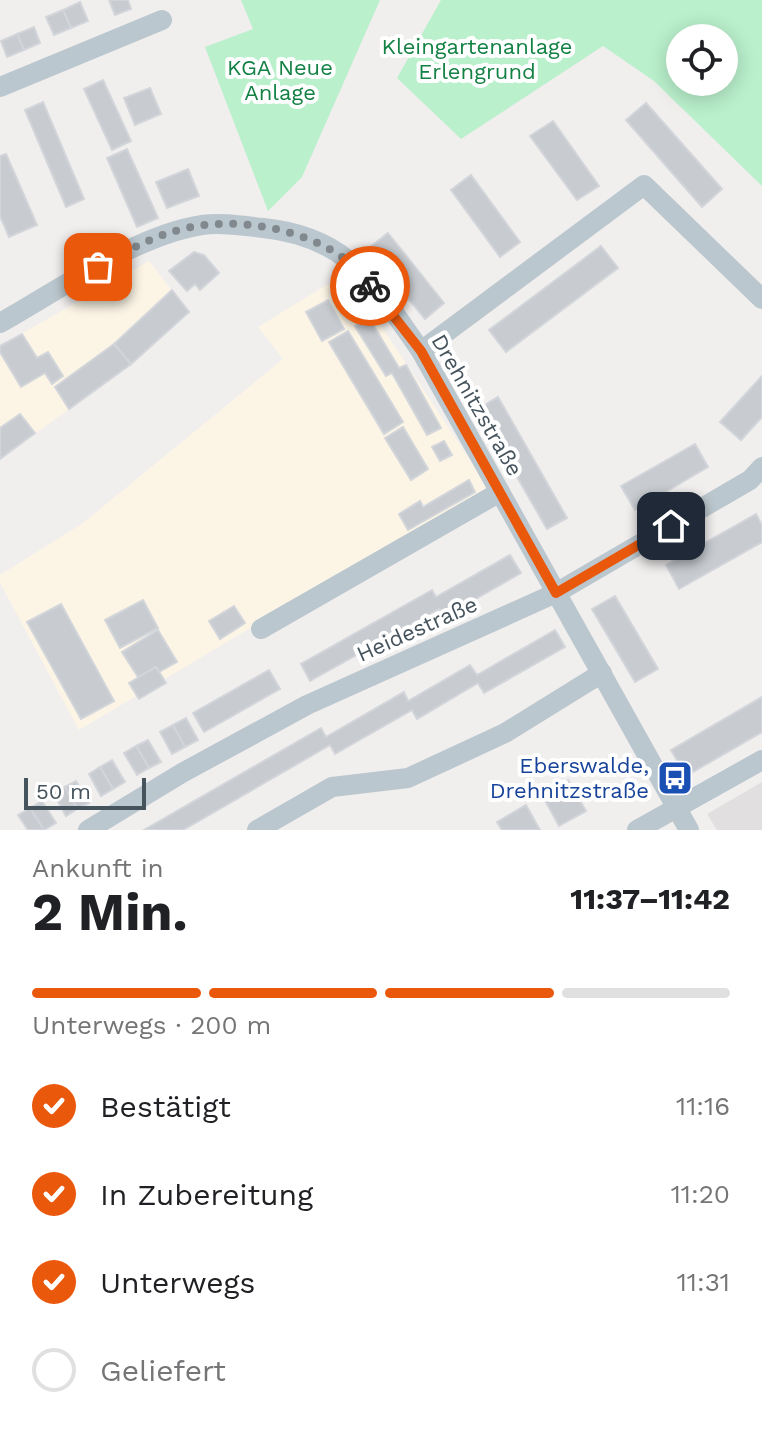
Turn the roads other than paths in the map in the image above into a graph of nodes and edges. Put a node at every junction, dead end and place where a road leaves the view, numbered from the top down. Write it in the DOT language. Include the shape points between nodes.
graph roads {
  1 [pos="162,20"];
  2 [pos="0,87"];
  3 [pos="762,299"];
  4 [pos="0,323"];
  5 [pos="421,351"];
  6 [pos="762,467"];
  7 [pos="500,492"];
  8 [pos="556,593"];
  9 [pos="261,629"];
  10 [pos="602,673"];
  11 [pos="762,760"];
  12 [pos="676,808"];
  13 [pos="88,830"];
  14 [pos="257,830"];
  15 [pos="637,830"];
  16 [pos="689,830"];
  1 -- 2 [label="street"];
  3 -- 5 [label="street" via="644,185"];
  4 -- 5 [label="street, Drehnitzstraße" via="123,253 174,231 242,226 315,240 348,261"];
  5 -- 7 [label="street, Drehnitzstraße"];
  6 -- 8 [label="street, Heidestraße" via="750,480"];
  7 -- 8 [label="street, Drehnitzstraße"];
  7 -- 9 [label="street"];
  8 -- 10 [label="street, Drehnitzstraße"];
  8 -- 13 [label="street, Heidestraße" via="307,705"];
  10 -- 12 [label="street, Drehnitzstraße"];
  10 -- 14 [label="street" via="505,733 408,778 332,787"];
  11 -- 12 [label="street"];
  12 -- 15 [label="street"];
  12 -- 16 [label="street, Drehnitzstraße"];
}
